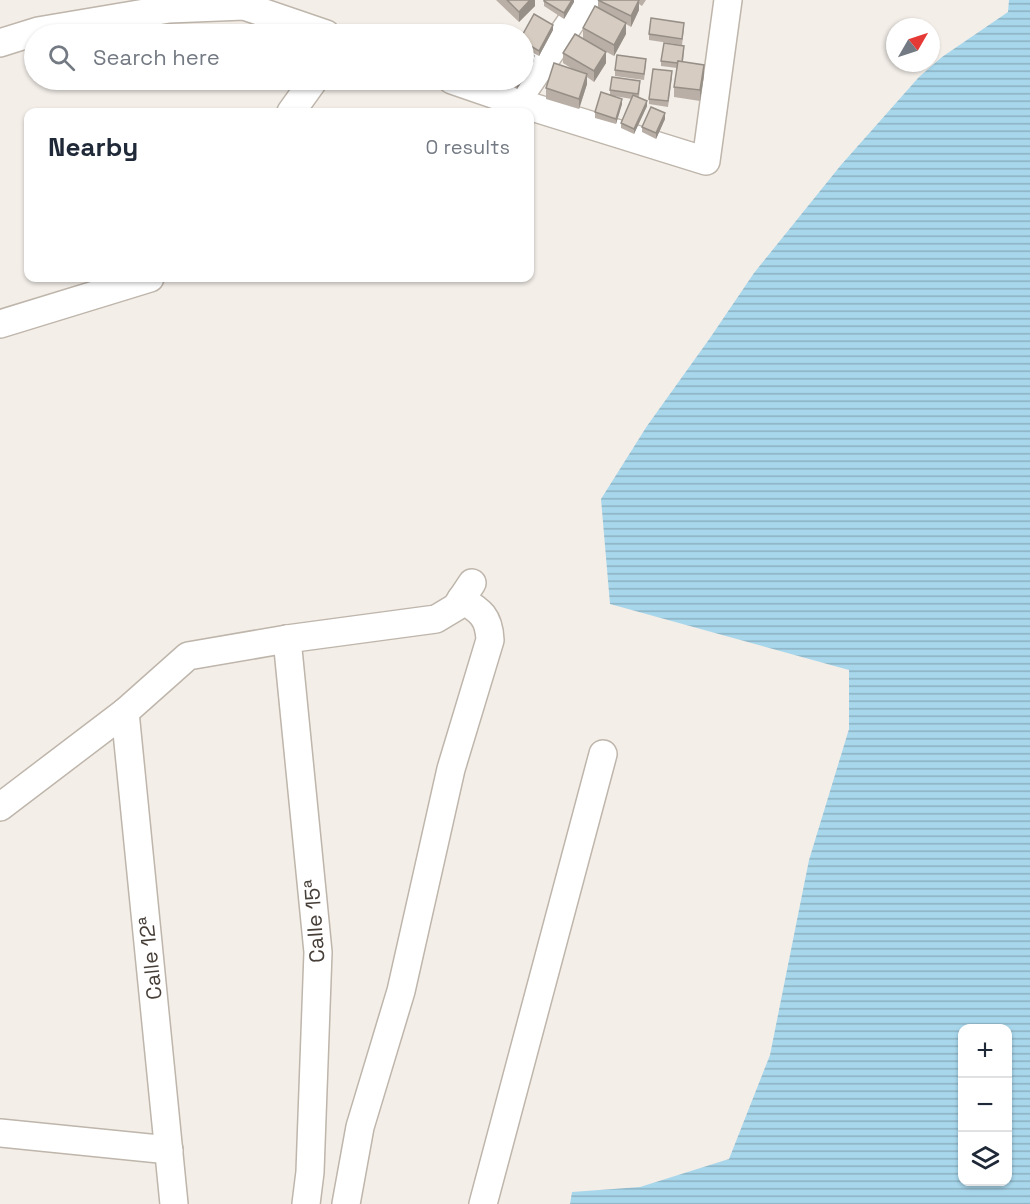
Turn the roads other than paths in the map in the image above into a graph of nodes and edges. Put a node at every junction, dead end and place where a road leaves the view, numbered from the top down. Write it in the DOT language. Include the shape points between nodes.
graph roads {
  1 [pos="586,0"];
  2 [pos="728,0"];
  3 [pos="80,24"];
  4 [pos="297,24"];
  5 [pos="24,35"];
  6 [pos="0,43"];
  7 [pos="534,76"];
  8 [pos="307,90"];
  9 [pos="475,90"];
  10 [pos="525,90"];
  11 [pos="513,107"];
  12 [pos="294,108"];
  13 [pos="534,113"];
  14 [pos="137,282"];
  15 [pos="0,324"];
  16 [pos="287,639"];
  17 [pos="125,712"];
  18 [pos="603,754"];
  19 [pos="0,807"];
  20 [pos="0,1133"];
  21 [pos="169,1150"];
  22 [pos="174,1204"];
  23 [pos="306,1204"];
  24 [pos="346,1204"];
  25 [pos="483,1204"];
  1 -- 7 [label="street"];
  2 -- 13 [label="street" via="706,161"];
  3 -- 4 [label="street" via="169,9 244,6"];
  5 -- 6 [label="street"];
  8 -- 12 [label="street"];
  9 -- 11 [label="street"];
  10 -- 11 [label="street"];
  14 -- 15 [label="street"];
  16 -- 17 [label="street" via="188,656"];
  16 -- 23 [label="street, Calle 15ª" via="318,952"];
  16 -- 24 [label="street" via="436,619 456,607 467,591 489,625 490,640 451,769 401,991 360,1127"];
  17 -- 19 [label="street"];
  17 -- 21 [label="street, Calle 12ª"];
  18 -- 25 [label="street"];
  20 -- 21 [label="street"];
  21 -- 22 [label="street, Calle 12ª"];
}
